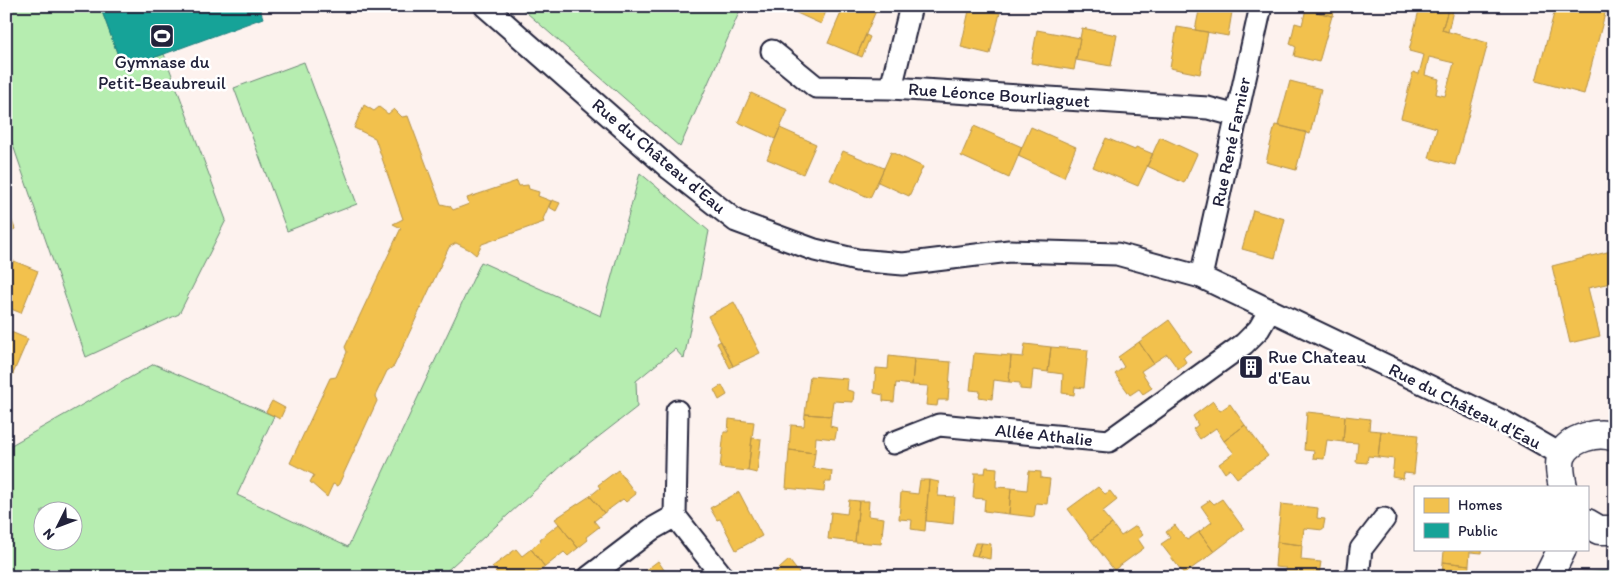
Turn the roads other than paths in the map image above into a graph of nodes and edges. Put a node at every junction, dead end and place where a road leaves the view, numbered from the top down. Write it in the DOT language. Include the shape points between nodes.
graph roads {
  1 [pos="485,6"];
  2 [pos="911,6"];
  3 [pos="1260,6"];
  4 [pos="772,51"];
  5 [pos="891,88"];
  6 [pos="1237,116"];
  7 [pos="1201,277"];
  8 [pos="1270,310"];
  9 [pos="677,411"];
  10 [pos="1615,437"];
  11 [pos="893,443"];
  12 [pos="1562,455"];
  13 [pos="1563,486"];
  14 [pos="676,516"];
  15 [pos="1384,519"];
  16 [pos="1588,524"];
  17 [pos="1615,530"];
  18 [pos="1562,550"];
  19 [pos="589,577"];
  20 [pos="723,577"];
  21 [pos="1358,577"];
  22 [pos="1548,577"];
  1 -- 7 [label="street, Rue du Château d'Eau" via="670,169 736,221 815,250 857,260 903,264 1009,251 1117,254"];
  2 -- 5 [label="street"];
  3 -- 6 [label="street, Rue René Farnier"];
  4 -- 5 [label="street, Rue Léonce Bourliaguet" via="816,87"];
  5 -- 6 [label="street, Rue Léonce Bourliaguet" via="1208,108"];
  6 -- 7 [label="street, Rue René Farnier"];
  7 -- 8 [label="street, Rue du Château d'Eau"];
  8 -- 11 [label="street, Allée Athalie" via="1259,329 1244,344 1108,441 939,425"];
  8 -- 12 [label="street, Rue du Château d'Eau" via="1506,423"];
  9 -- 14 [label="street"];
  10 -- 12 [label="street" via="1604,433 1589,436 1574,442"];
  12 -- 13 [label="street"];
  14 -- 19 [label="street" via="652,528"];
  14 -- 20 [label="street"];
  15 -- 21 [label="street" via="1361,549"];
  16 -- 17 [label="street" via="1599,530"];
  18 -- 22 [label="street"];
}
